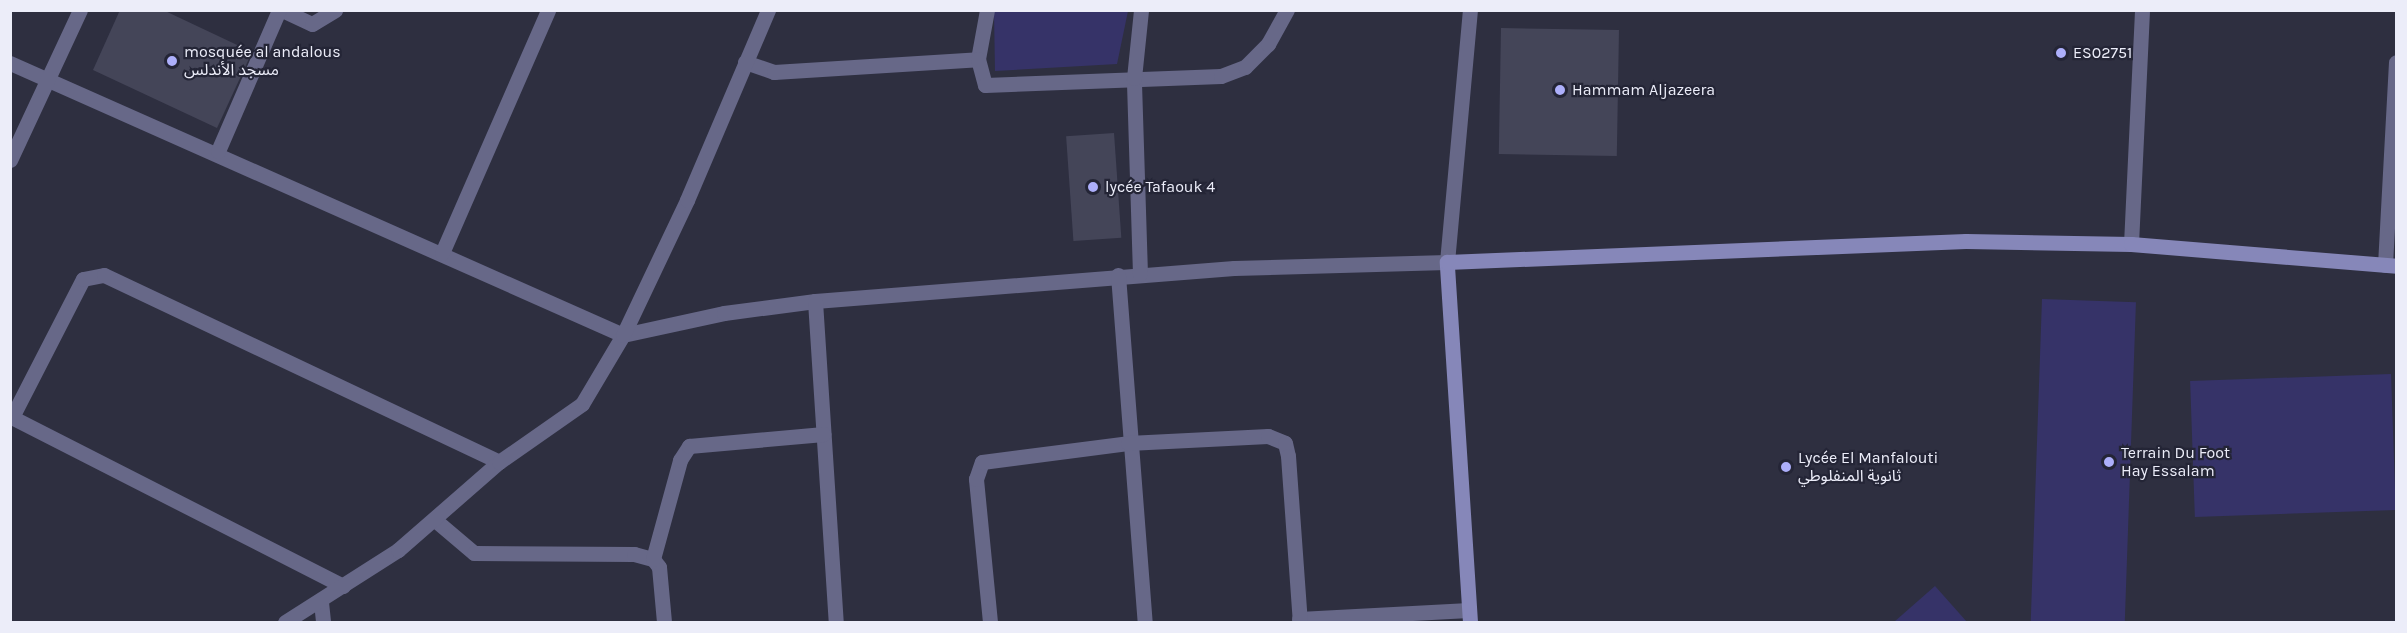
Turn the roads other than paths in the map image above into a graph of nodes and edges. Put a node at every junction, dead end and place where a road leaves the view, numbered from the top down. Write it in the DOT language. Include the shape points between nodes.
graph roads {
  1 [pos="80,10"];
  2 [pos="280,10"];
  3 [pos="335,10"];
  4 [pos="548,10"];
  5 [pos="768,10"];
  6 [pos="987,10"];
  7 [pos="1141,10"];
  8 [pos="1287,10"];
  9 [pos="1470,10"];
  10 [pos="2142,10"];
  11 [pos="978,59"];
  12 [pos="746,62"];
  13 [pos="2397,62"];
  14 [pos="10,63"];
  15 [pos="50,78"];
  16 [pos="1134,78"];
  17 [pos="218,151"];
  18 [pos="10,160"];
  19 [pos="2131,244"];
  20 [pos="442,253"];
  21 [pos="1447,262"];
  22 [pos="2391,265"];
  23 [pos="1140,274"];
  24 [pos="1118,275"];
  25 [pos="815,301"];
  26 [pos="623,335"];
  27 [pos="823,434"];
  28 [pos="1128,443"];
  29 [pos="499,462"];
  30 [pos="435,520"];
  31 [pos="653,559"];
  32 [pos="343,586"];
  33 [pos="321,602"];
  34 [pos="1469,616"];
  35 [pos="1300,621"];
  36 [pos="285,622"];
  37 [pos="323,622"];
  38 [pos="664,622"];
  39 [pos="836,622"];
  40 [pos="990,622"];
  41 [pos="1145,622"];
  1 -- 15 [label="street"];
  2 -- 3 [label="street" via="312,24"];
  2 -- 17 [label="street"];
  4 -- 20 [label="street"];
  5 -- 12 [label="street"];
  6 -- 11 [label="street"];
  7 -- 16 [label="street"];
  8 -- 16 [label="street" via="1268,44 1245,67 1221,76"];
  9 -- 21 [label="street"];
  10 -- 19 [label="street"];
  11 -- 12 [label="street" via="774,72"];
  11 -- 16 [label="street" via="985,85"];
  12 -- 26 [label="street"];
  13 -- 22 [label="street"];
  14 -- 15 [label="street"];
  15 -- 17 [label="street"];
  15 -- 18 [label="street"];
  16 -- 23 [label="street"];
  17 -- 20 [label="street"];
  19 -- 21 [label="street" via="1966,241"];
  19 -- 22 [label="street"];
  20 -- 26 [label="street"];
  21 -- 23 [label="street"];
  21 -- 34 [label="street"];
  23 -- 24 [label="street"];
  24 -- 25 [label="street"];
  24 -- 28 [label="street"];
  25 -- 26 [label="street" via="724,313"];
  25 -- 27 [label="street"];
  26 -- 29 [label="street" via="582,405"];
  27 -- 31 [label="street" via="689,446 680,460"];
  27 -- 39 [label="street"];
  28 -- 35 [label="street" via="1268,436 1285,443"];
  28 -- 40 [label="street" via="982,462 976,479"];
  28 -- 41 [label="street"];
  29 -- 30 [label="street"];
  29 -- 32 [label="street" via="104,275 83,279 12,417"];
  30 -- 31 [label="street" via="474,553 634,554"];
  30 -- 32 [label="street"];
  31 -- 38 [label="street" via="659,567"];
  32 -- 33 [label="street"];
  33 -- 36 [label="street"];
  33 -- 37 [label="street"];
  34 -- 35 [label="street"];
}
